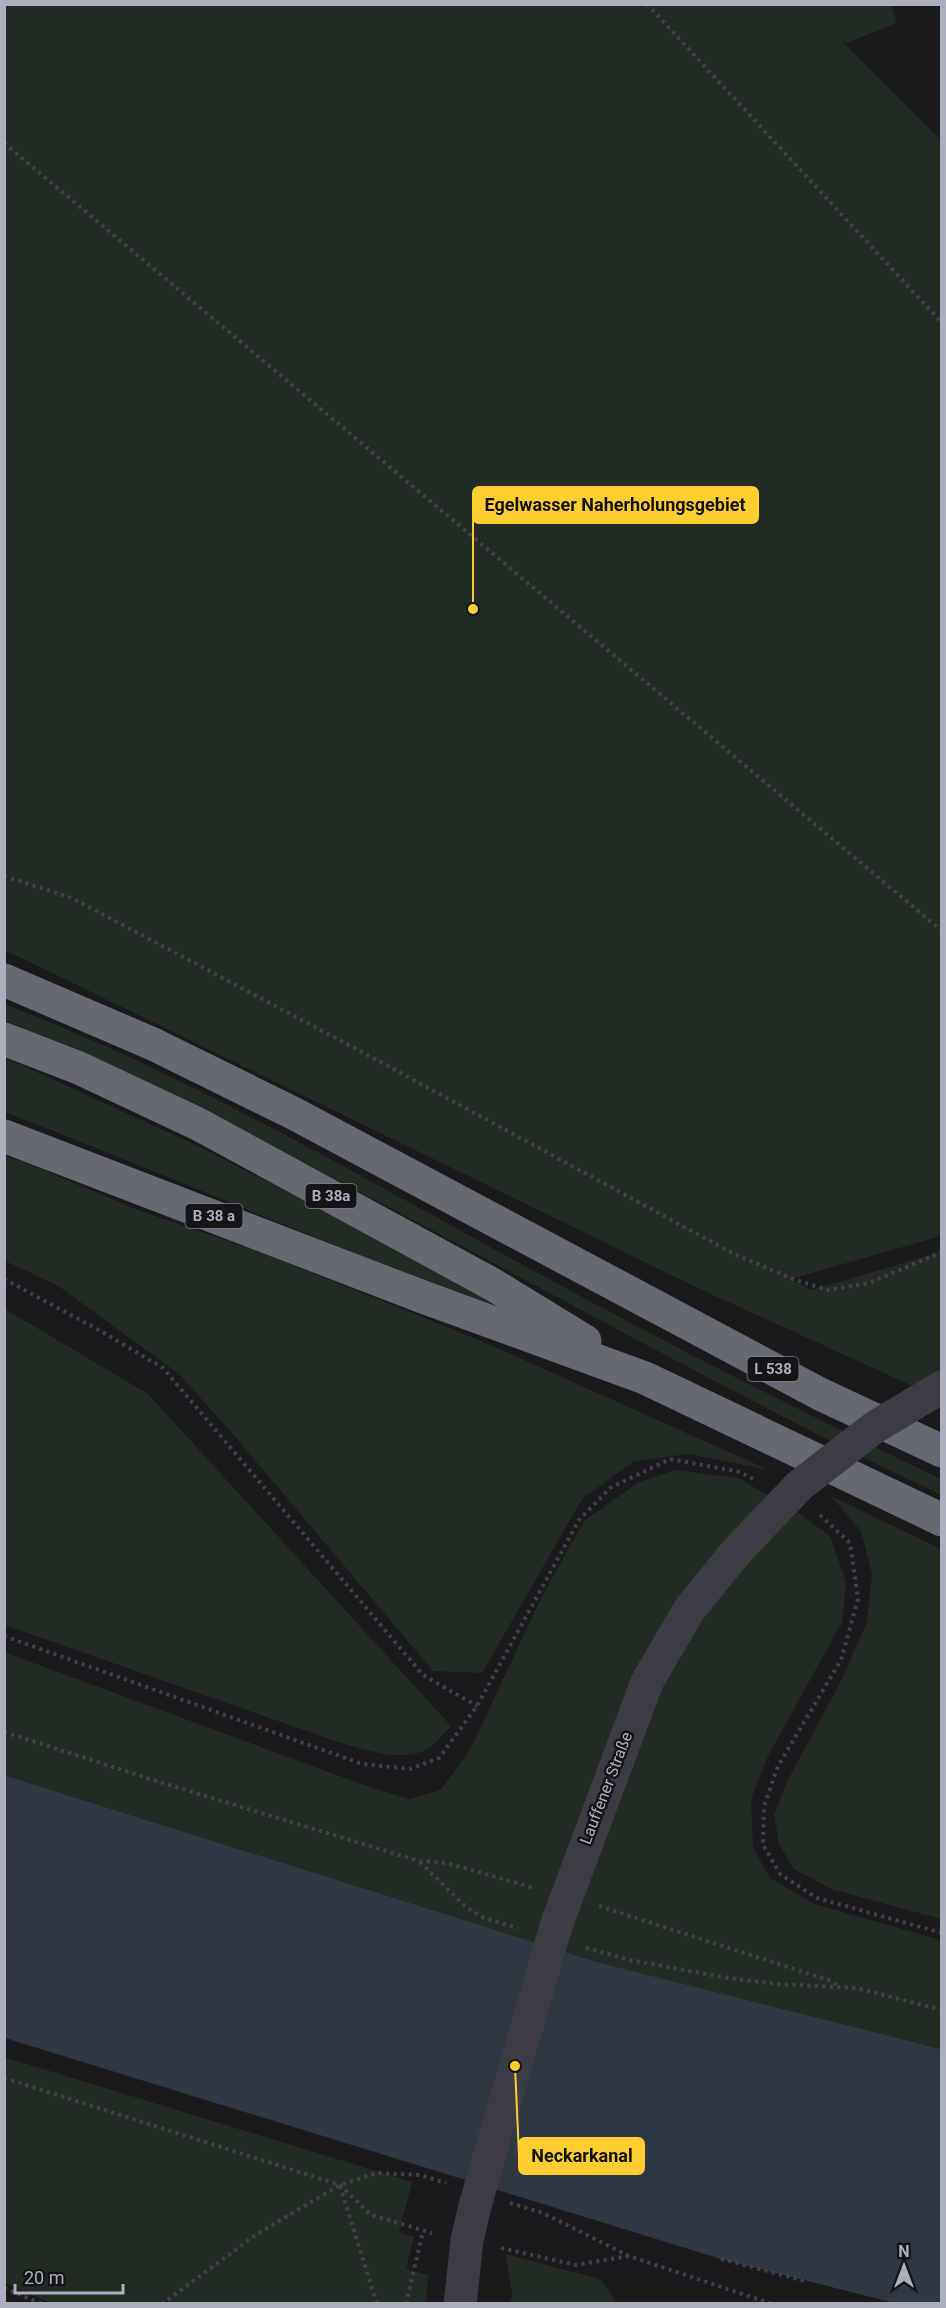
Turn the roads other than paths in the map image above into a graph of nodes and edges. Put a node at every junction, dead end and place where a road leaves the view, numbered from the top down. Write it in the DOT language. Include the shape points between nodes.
graph roads {
  1 [pos="4,980"];
  2 [pos="4,1039"];
  3 [pos="4,1136"];
  4 [pos="645,1378"];
  5 [pos="942,1387"];
  6 [pos="942,1451"];
  7 [pos="942,1520"];
  8 [pos="460,2304"];
  1 -- 6 [label="highway, L 538" via="153,1044 293,1113 820,1394"];
  2 -- 4 [label="highway, B 38a" via="79,1068 198,1124 492,1284"];
  3 -- 4 [label="highway, B 38 a"];
  4 -- 7 [label="highway"];
  5 -- 8 [label="street, Lauffener Straße, bridge" via="875,1427 800,1485 736,1552 689,1610 647,1682 556,1926 464,2196 467,2240"];
}
